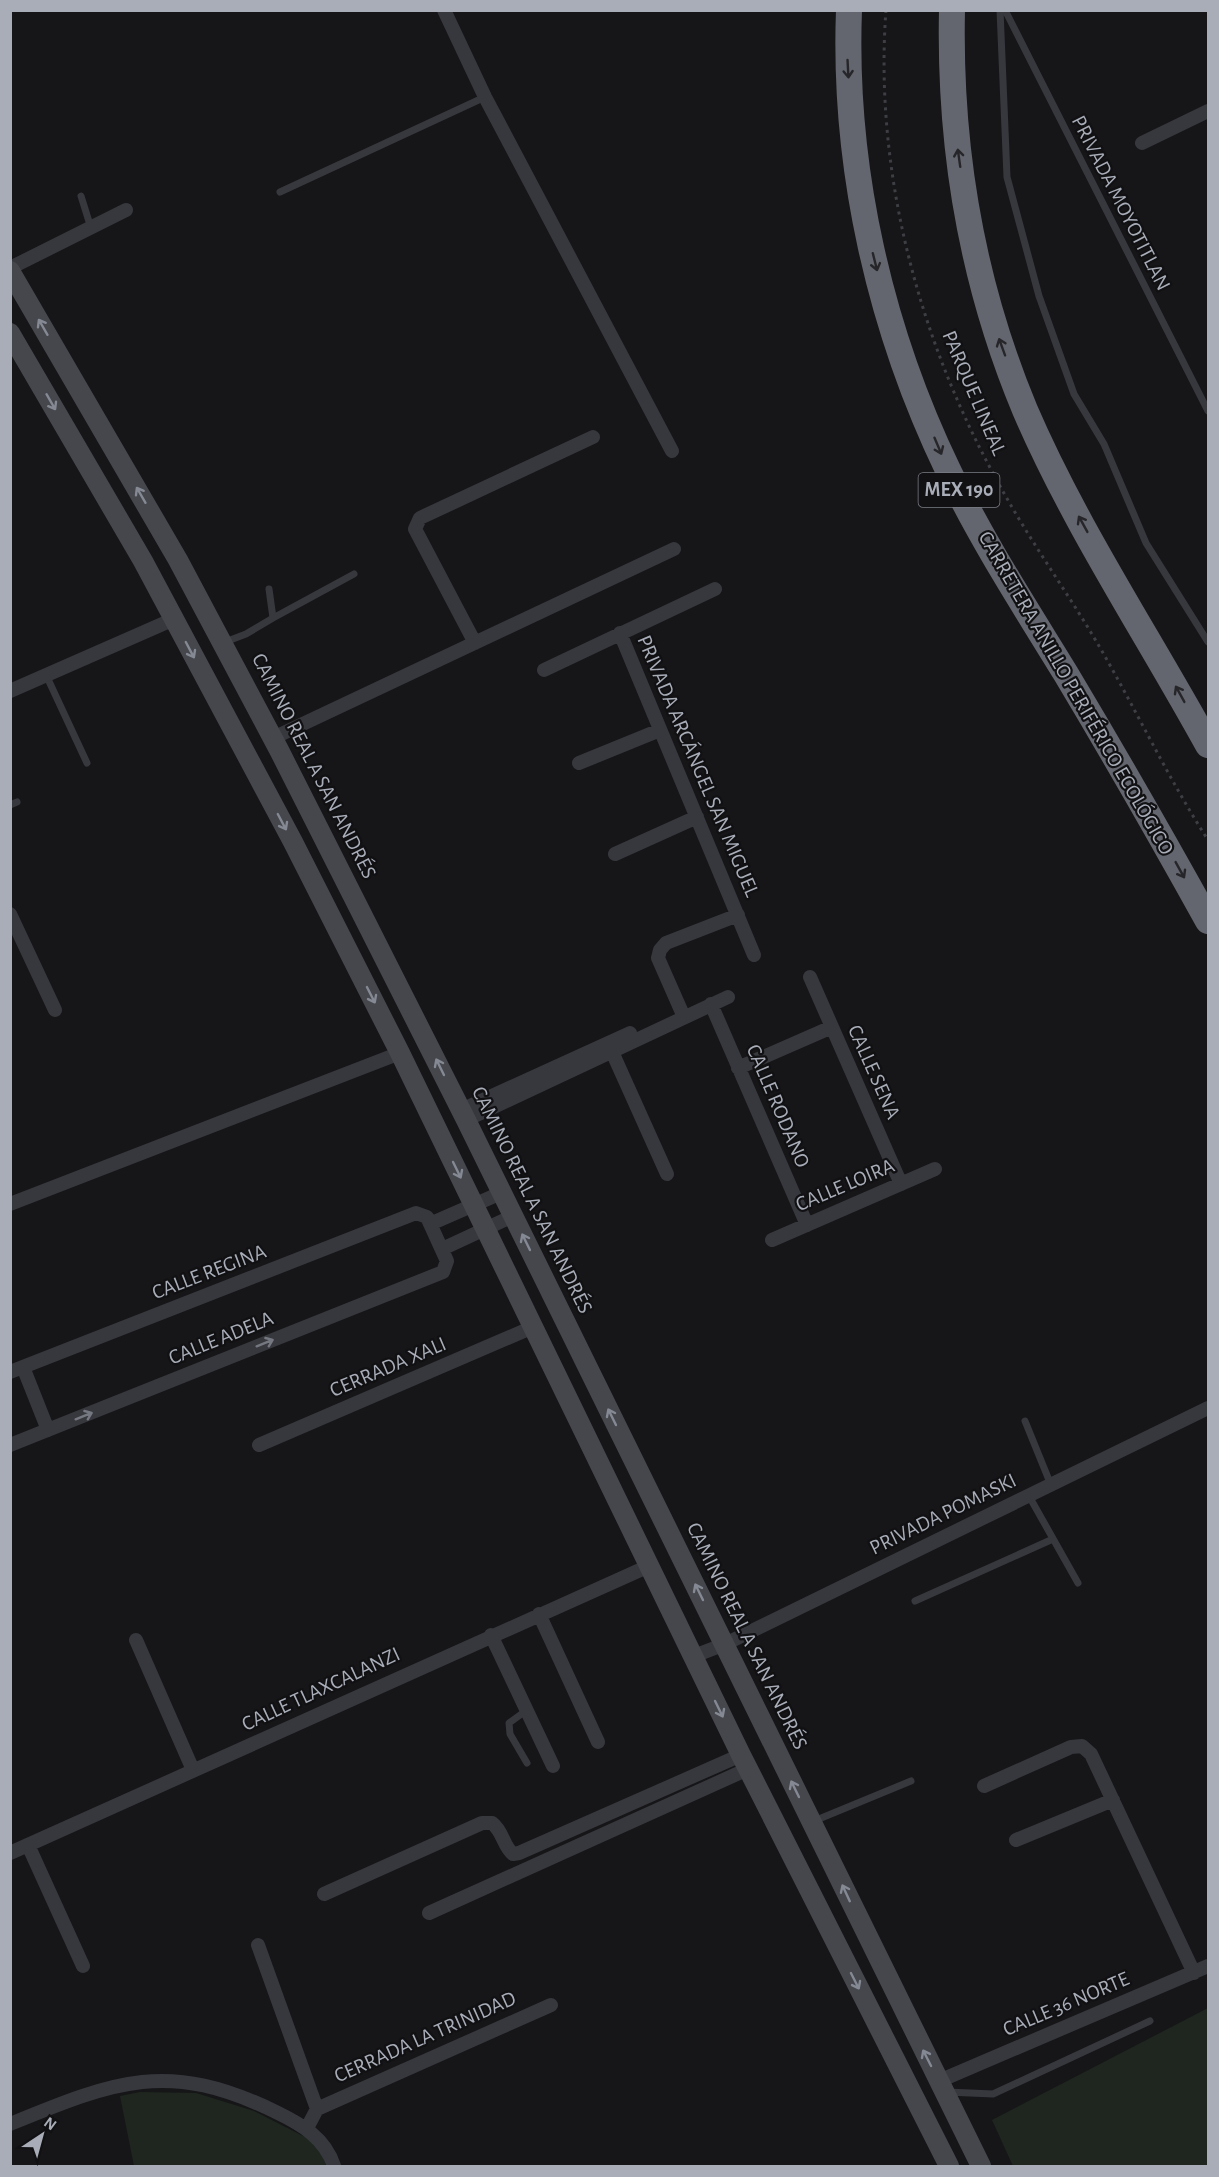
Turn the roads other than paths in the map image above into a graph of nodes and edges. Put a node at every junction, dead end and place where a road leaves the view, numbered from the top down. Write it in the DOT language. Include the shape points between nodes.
graph roads {
  1 [pos="444,10"];
  2 [pos="849,10"];
  3 [pos="952,10"];
  4 [pos="1000,10"];
  5 [pos="1005,10"];
  6 [pos="485,97"];
  7 [pos="1209,111"];
  8 [pos="1142,143"];
  9 [pos="280,192"];
  10 [pos="81,196"];
  11 [pos="126,210"];
  12 [pos="91,228"];
  13 [pos="10,270"];
  14 [pos="10,333"];
  15 [pos="1209,411"];
  16 [pos="593,437"];
  17 [pos="672,451"];
  18 [pos="171,546"];
  19 [pos="674,549"];
  20 [pos="143,561"];
  21 [pos="354,574"];
  22 [pos="269,589"];
  23 [pos="715,589"];
  24 [pos="273,618"];
  25 [pos="174,619"];
  26 [pos="620,633"];
  27 [pos="223,642"];
  28 [pos="1209,642"];
  29 [pos="475,643"];
  30 [pos="544,670"];
  31 [pos="46,677"];
  32 [pos="10,692"];
  33 [pos="660,730"];
  34 [pos="273,738"];
  35 [pos="1209,745"];
  36 [pos="87,763"];
  37 [pos="579,763"];
  38 [pos="697,817"];
  39 [pos="615,854"];
  40 [pos="10,914"];
  41 [pos="738,915"];
  42 [pos="1209,921"];
  43 [pos="754,955"];
  44 [pos="810,977"];
  45 [pos="728,997"];
  46 [pos="711,1004"];
  47 [pos="55,1010"];
  48 [pos="684,1017"];
  49 [pos="832,1027"];
  50 [pos="610,1047"];
  51 [pos="400,1053"];
  52 [pos="738,1068"];
  53 [pos="464,1115"];
  54 [pos="935,1169"];
  55 [pos="667,1174"];
  56 [pos="901,1184"];
  57 [pos="501,1193"];
  58 [pos="10,1204"];
  59 [pos="474,1206"];
  60 [pos="513,1216"];
  61 [pos="426,1219"];
  62 [pos="807,1225"];
  63 [pos="485,1229"];
  64 [pos="772,1240"];
  65 [pos="442,1249"];
  66 [pos="533,1327"];
  67 [pos="17,1370"];
  68 [pos="1209,1408"];
  69 [pos="1025,1421"];
  70 [pos="48,1430"];
  71 [pos="259,1444"];
  72 [pos="10,1445"];
  73 [pos="1051,1485"];
  74 [pos="1029,1496"];
  75 [pos="1053,1539"];
  76 [pos="649,1566"];
  77 [pos="1078,1582"];
  78 [pos="915,1601"];
  79 [pos="539,1614"];
  80 [pos="491,1635"];
  81 [pos="136,1641"];
  82 [pos="725,1644"];
  83 [pos="694,1656"];
  84 [pos="527,1710"];
  85 [pos="598,1742"];
  86 [pos="745,1762"];
  87 [pos="527,1763"];
  88 [pos="553,1766"];
  89 [pos="193,1770"];
  90 [pos="911,1781"];
  91 [pos="984,1786"];
  92 [pos="1113,1800"];
  93 [pos="812,1822"];
  94 [pos="1016,1840"];
  95 [pos="28,1845"];
  96 [pos="10,1853"];
  97 [pos="831,1861"];
  98 [pos="802,1875"];
  99 [pos="324,1894"];
  100 [pos="429,1913"];
  101 [pos="258,1945"];
  102 [pos="83,1966"];
  103 [pos="1209,1966"];
  104 [pos="1194,1973"];
  105 [pos="551,2005"];
  106 [pos="1150,2021"];
  107 [pos="942,2086"];
  108 [pos="317,2109"];
  109 [pos="10,2124"];
  110 [pos="307,2128"];
  111 [pos="334,2166"];
  112 [pos="948,2166"];
  113 [pos="981,2166"];
  1 -- 6 [label="street"];
  2 -- 42 [label="highway, CARRETERA ANILLO PERIFÉRICO ECOLÓGICO / MEX 190, one-way" via="849,74 859,190 891,321 920,402 948,470 1000,565"];
  35 -- 3 [label="highway, one-way" via="1056,476 1025,409 993,322 973,249 958,153 951,74"];
  4 -- 28 [label="lane" via="1007,177 1039,296 1074,394 1104,444 1146,543"];
  5 -- 15 [label="lane, PRIVADA MOYOTITLAN"];
  6 -- 9 [label="lane"];
  6 -- 17 [label="street"];
  7 -- 8 [label="street"];
  10 -- 12 [label="lane"];
  11 -- 12 [label="street"];
  12 -- 13 [label="street"];
  18 -- 13 [label="main road, CAMINO REAL A SAN ANDRÉS, one-way"];
  14 -- 20 [label="main road, one-way"];
  16 -- 29 [label="street" via="416,523 415,529"];
  18 -- 20 [label="main road"];
  18 -- 27 [label="main road, CAMINO REAL A SAN ANDRÉS"];
  19 -- 29 [label="street"];
  20 -- 25 [label="main road"];
  21 -- 24 [label="lane"];
  22 -- 24 [label="lane"];
  23 -- 26 [label="street"];
  24 -- 27 [label="lane"];
  25 -- 31 [label="street"];
  25 -- 51 [label="main road, one-way"];
  26 -- 30 [label="street"];
  26 -- 33 [label="street, PRIVADA ARCÁNGEL SAN MIGUEL"];
  27 -- 34 [label="main road, CAMINO REAL A SAN ANDRÉS"];
  29 -- 34 [label="street"];
  31 -- 32 [label="street"];
  31 -- 36 [label="lane"];
  33 -- 37 [label="street"];
  33 -- 38 [label="street, PRIVADA ARCÁNGEL SAN MIGUEL"];
  53 -- 34 [label="main road, CAMINO REAL A SAN ANDRÉS, one-way"];
  38 -- 39 [label="street"];
  38 -- 41 [label="street, PRIVADA ARCÁNGEL SAN MIGUEL"];
  40 -- 47 [label="street"];
  41 -- 43 [label="street, PRIVADA ARCÁNGEL SAN MIGUEL"];
  41 -- 48 [label="street, PRIVADA ARCÁNGEL SAN MIGUEL" via="666,943 660,950 658,958"];
  44 -- 49 [label="street, CALLE SENA"];
  45 -- 46 [label="street"];
  46 -- 48 [label="street"];
  46 -- 52 [label="street, CALLE RODANO"];
  48 -- 50 [label="street" via="650,1032 633,1032"];
  49 -- 52 [label="street"];
  49 -- 56 [label="street, CALLE SENA"];
  50 -- 53 [label="street"];
  50 -- 55 [label="street"];
  51 -- 58 [label="street"];
  51 -- 59 [label="main road, one-way"];
  52 -- 62 [label="street, CALLE RODANO"];
  53 -- 57 [label="main road, CAMINO REAL A SAN ANDRÉS"];
  54 -- 56 [label="street, CALLE LOIRA"];
  56 -- 62 [label="street, CALLE LOIRA"];
  57 -- 59 [label="street, CALLE REGINA"];
  57 -- 60 [label="main road, CAMINO REAL A SAN ANDRÉS"];
  59 -- 61 [label="street, CALLE REGINA"];
  59 -- 63 [label="main road"];
  60 -- 63 [label="street"];
  82 -- 60 [label="main road, CAMINO REAL A SAN ANDRÉS, one-way"];
  61 -- 65 [label="street"];
  61 -- 67 [label="street, CALLE REGINA" via="416,1213"];
  62 -- 64 [label="street, CALLE LOIRA"];
  63 -- 65 [label="street"];
  63 -- 66 [label="main road"];
  70 -- 65 [label="street, CALLE ADELA, one-way" via="443,1272 447,1261"];
  66 -- 71 [label="street, CERRADA XALI"];
  66 -- 76 [label="main road"];
  67 -- 70 [label="street"];
  68 -- 73 [label="street, PRIVADA POMASKI"];
  69 -- 73 [label="lane"];
  70 -- 72 [label="street, CALLE ADELA"];
  73 -- 74 [label="street, PRIVADA POMASKI"];
  74 -- 75 [label="lane"];
  74 -- 82 [label="street, PRIVADA POMASKI"];
  75 -- 77 [label="lane"];
  75 -- 78 [label="lane"];
  76 -- 79 [label="street, CALLE TLAXCALANZI"];
  76 -- 83 [label="main road"];
  79 -- 80 [label="street, CALLE TLAXCALANZI"];
  79 -- 85 [label="street"];
  80 -- 84 [label="street"];
  80 -- 89 [label="street, CALLE TLAXCALANZI"];
  81 -- 89 [label="street"];
  82 -- 83 [label="street, PRIVADA POMASKI"];
  93 -- 82 [label="main road, CAMINO REAL A SAN ANDRÉS, one-way"];
  83 -- 86 [label="main road, one-way"];
  84 -- 87 [label="lane" via="509,1723 510,1734"];
  84 -- 88 [label="street"];
  86 -- 98 [label="main road"];
  86 -- 99 [label="street" via="519,1853 509,1851 492,1822 482,1823"];
  86 -- 100 [label="street"];
  89 -- 95 [label="street, CALLE TLAXCALANZI"];
  90 -- 93 [label="lane"];
  91 -- 92 [label="street" via="1071,1747 1082,1746 1091,1754"];
  92 -- 94 [label="street"];
  92 -- 104 [label="street"];
  93 -- 97 [label="main road, CAMINO REAL A SAN ANDRÉS"];
  95 -- 96 [label="street, CALLE TLAXCALANZI"];
  95 -- 102 [label="street"];
  97 -- 98 [label="main road"];
  107 -- 97 [label="main road, CAMINO REAL A SAN ANDRÉS, one-way"];
  98 -- 112 [label="main road, one-way"];
  101 -- 108 [label="street"];
  103 -- 104 [label="street, CALLE 36 NORTE"];
  104 -- 107 [label="street, CALLE 36 NORTE"];
  105 -- 108 [label="street, CERRADA LA TRINIDAD"];
  106 -- 107 [label="lane" via="993,2094"];
  107 -- 113 [label="main road, CAMINO REAL A SAN ANDRÉS"];
  108 -- 110 [label="street"];
  109 -- 110 [label="street" via="83,2094 123,2083 159,2079 203,2084 257,2102"];
  110 -- 111 [label="street"];
}
